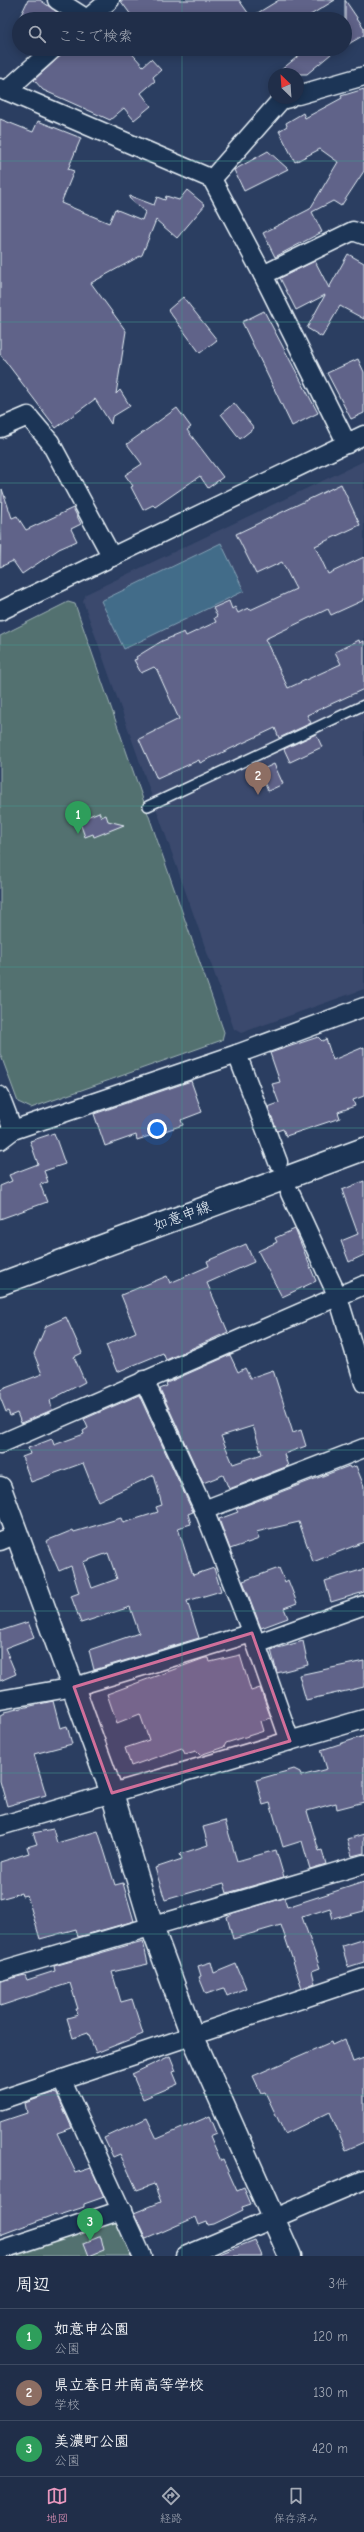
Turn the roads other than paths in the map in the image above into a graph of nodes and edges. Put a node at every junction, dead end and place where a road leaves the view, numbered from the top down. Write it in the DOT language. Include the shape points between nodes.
graph roads {
  1 [pos="57,0"];
  2 [pos="110,0"];
  3 [pos="76,12"];
  4 [pos="95,12"];
  5 [pos="44,56"];
  6 [pos="364,76"];
  7 [pos="3,89"];
  8 [pos="304,93"];
  9 [pos="278,104"];
  10 [pos="212,179"];
  11 [pos="364,234"];
  12 [pos="263,274"];
  13 [pos="0,428"];
  14 [pos="364,435"];
  15 [pos="347,444"];
  16 [pos="112,557"];
  17 [pos="0,611"];
  18 [pos="364,705"];
  19 [pos="148,806"];
  20 [pos="364,1007"];
  21 [pos="237,1054"];
  22 [pos="0,1096"];
  23 [pos="7,1135"];
  24 [pos="364,1149"];
  25 [pos="278,1162"];
  26 [pos="290,1193"];
  27 [pos="0,1284"];
  28 [pos="364,1285"];
  29 [pos="338,1297"];
  30 [pos="144,1380"];
  31 [pos="364,1383"];
  32 [pos="0,1444"];
  33 [pos="364,1448"];
  34 [pos="0,1488"];
  35 [pos="204,1510"];
  36 [pos="9,1537"];
  37 [pos="364,1605"];
  38 [pos="254,1639"];
  39 [pos="74,1687"];
  40 [pos="0,1700"];
  41 [pos="364,1719"];
  42 [pos="290,1741"];
  43 [pos="112,1792"];
  44 [pos="0,1826"];
  45 [pos="364,1864"];
  46 [pos="152,1927"];
  47 [pos="0,1971"];
  48 [pos="364,1978"];
  49 [pos="192,2035"];
  50 [pos="62,2080"];
  51 [pos="0,2100"];
  52 [pos="364,2180"];
  53 [pos="122,2210"];
  54 [pos="272,2218"];
  55 [pos="0,2250"];
  56 [pos="142,2256"];
  57 [pos="185,2256"];
  58 [pos="290,2256"];
  1 -- 3 [label="street"];
  2 -- 4 [label="street"];
  5 -- 7 [label="street"];
  6 -- 8 [label="street"];
  7 -- 10 [label="street"];
  9 -- 10 [label="street"];
  10 -- 12 [label="street"];
  11 -- 12 [label="street" via="354,231"];
  12 -- 15 [label="street"];
  13 -- 16 [label="street" via="28,416 50,442"];
  14 -- 15 [label="street"];
  15 -- 16 [label="street"];
  16 -- 17 [label="street"];
  18 -- 19 [label="lane"];
  20 -- 21 [label="street"];
  21 -- 23 [label="street"];
  21 -- 25 [label="street"];
  22 -- 23 [label="street"];
  24 -- 27 [label="street, 如意申線"];
  26 -- 29 [label="street"];
  28 -- 29 [label="street"];
  29 -- 30 [label="street"];
  29 -- 31 [label="street"];
  30 -- 32 [label="street"];
  30 -- 35 [label="street"];
  33 -- 35 [label="street"];
  34 -- 36 [label="street"];
  35 -- 38 [label="street"];
  36 -- 39 [label="street"];
  37 -- 38 [label="street"];
  38 -- 39 [label="street"];
  38 -- 42 [label="street"];
  39 -- 40 [label="street"];
  39 -- 43 [label="street"];
  41 -- 42 [label="street"];
  42 -- 43 [label="street"];
  43 -- 44 [label="street"];
  43 -- 46 [label="street"];
  45 -- 46 [label="street"];
  46 -- 47 [label="street"];
  46 -- 49 [label="street"];
  48 -- 49 [label="street"];
  49 -- 50 [label="street"];
  49 -- 54 [label="street"];
  50 -- 51 [label="street"];
  50 -- 53 [label="street"];
  52 -- 54 [label="street"];
  53 -- 55 [label="street"];
  53 -- 56 [label="street"];
  54 -- 57 [label="street"];
  54 -- 58 [label="street"];
}
